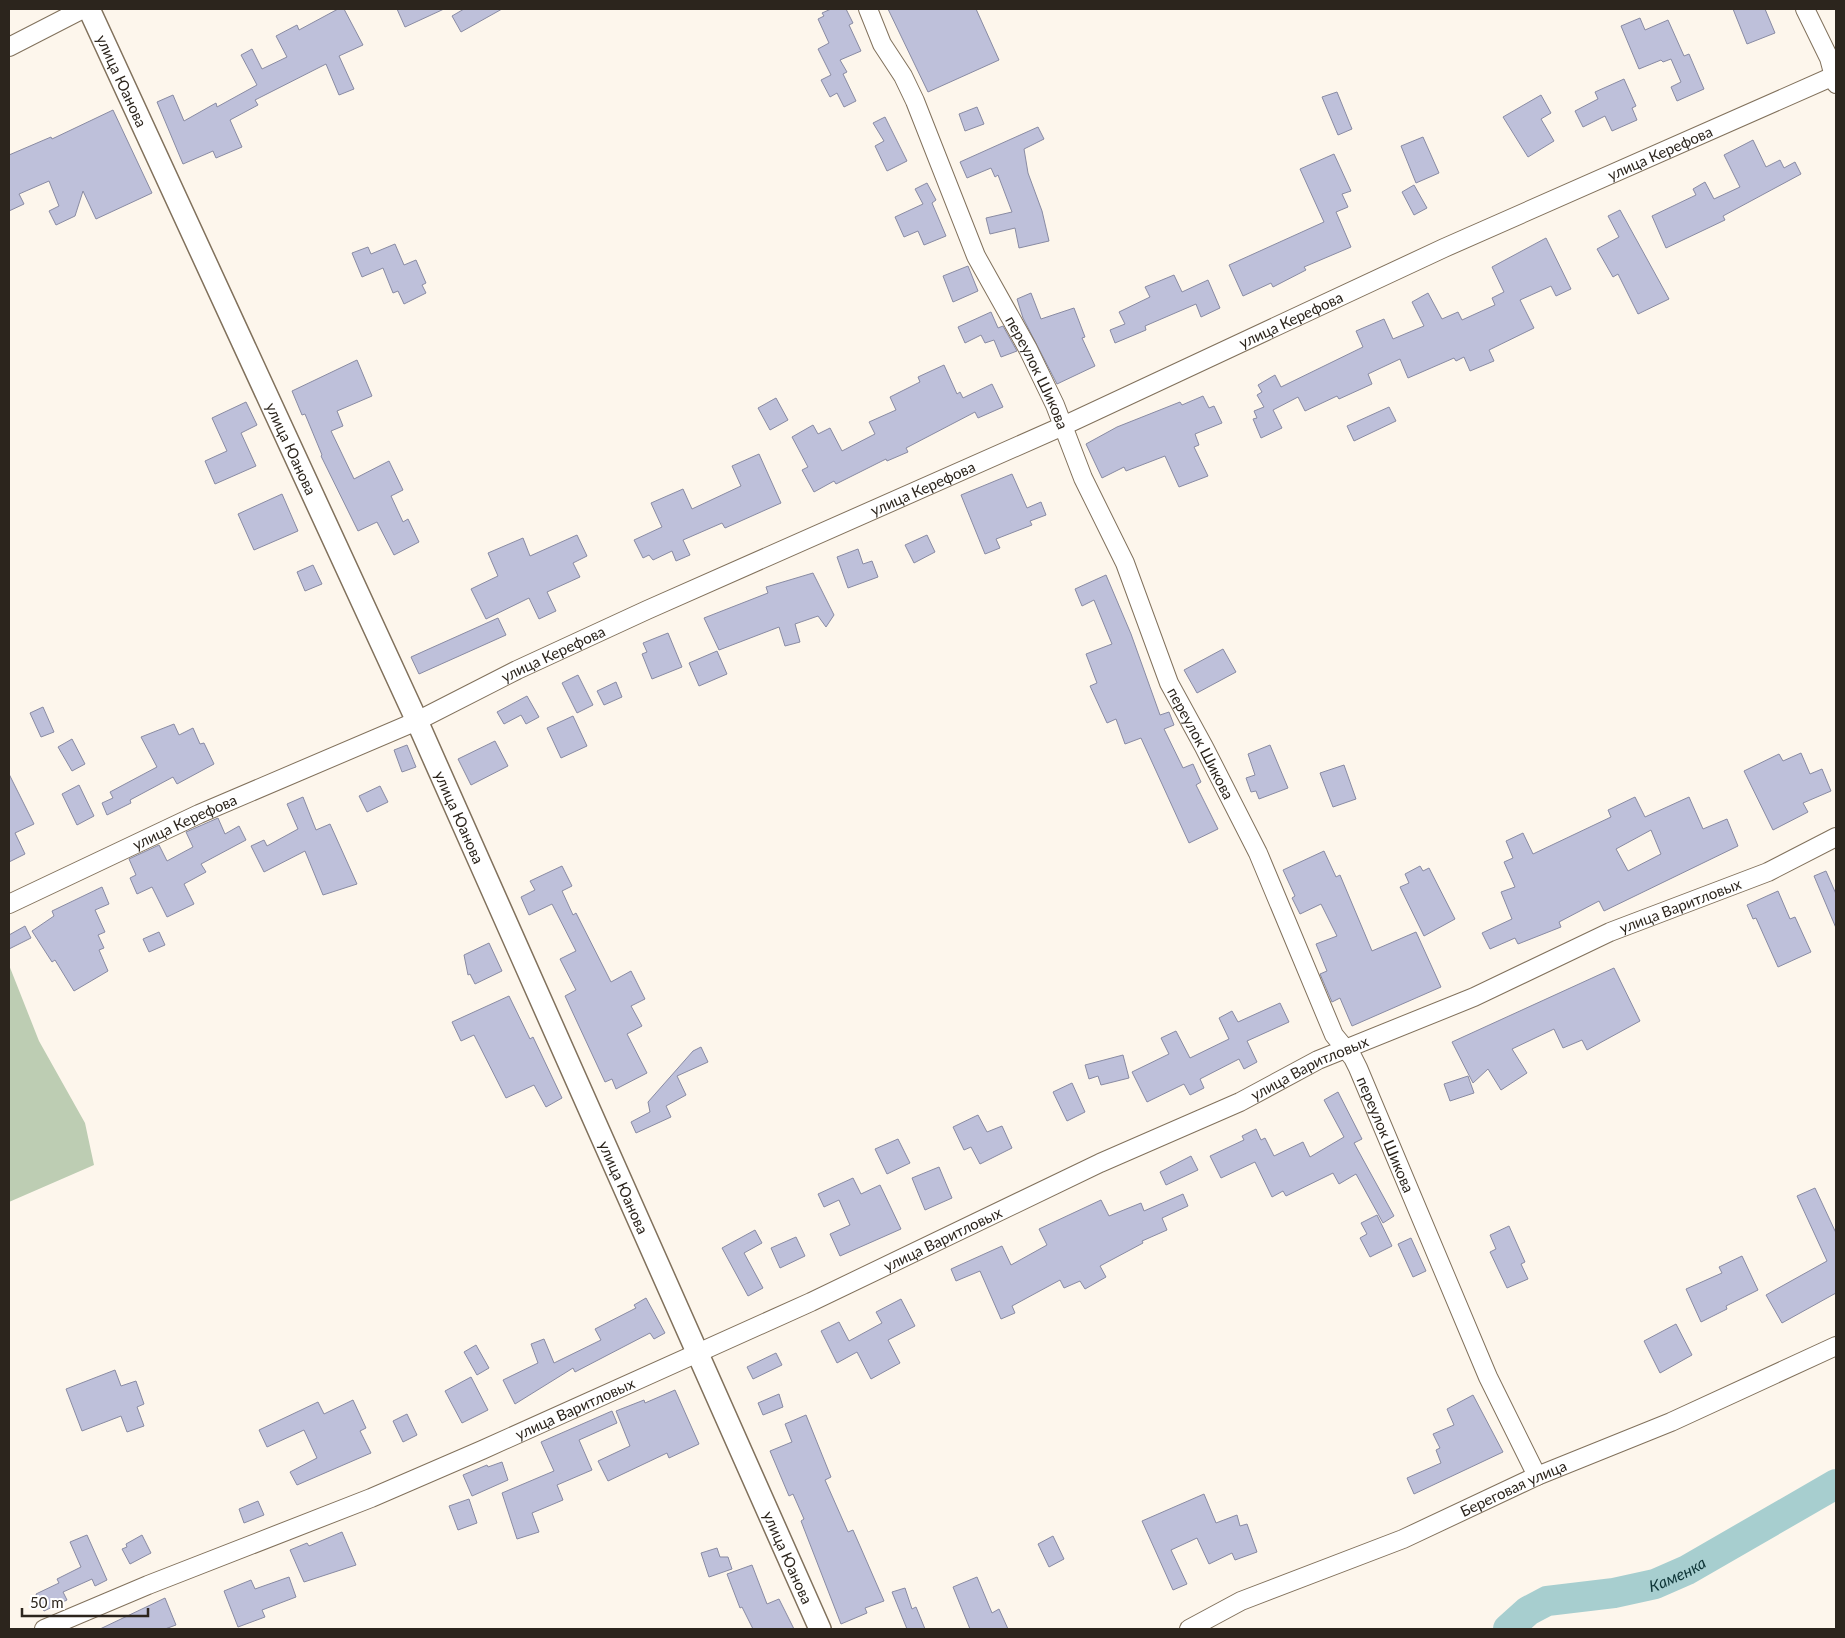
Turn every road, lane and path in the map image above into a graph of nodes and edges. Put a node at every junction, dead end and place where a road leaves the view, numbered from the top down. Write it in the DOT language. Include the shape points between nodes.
graph roads {
  1 [pos="83,9"];
  2 [pos="89,9"];
  3 [pos="868,9"];
  4 [pos="1805,9"];
  5 [pos="9,47"];
  6 [pos="1835,78"];
  7 [pos="1063,426"];
  8 [pos="417,721"];
  9 [pos="1836,837"];
  10 [pos="9,904"];
  11 [pos="1345,1049"];
  12 [pos="1836,1346"];
  13 [pos="697,1353"];
  14 [pos="1537,1476"];
  15 [pos="44,1629"];
  16 [pos="820,1629"];
  17 [pos="1189,1629"];
  1 -- 5 [label="street"];
  2 -- 8 [label="street, улица Юанова"];
  3 -- 7 [label="street, переулок Шикова" via="882,44 915,101 976,256 1028,349"];
  4 -- 6 [label="street"];
  6 -- 7 [label="street, улица Керефова" via="1453,244"];
  7 -- 8 [label="street, улица Керефова" via="656,606 517,670"];
  7 -- 11 [label="street, переулок Шикова" via="1083,478 1125,564 1169,683 1258,854 1334,1035"];
  8 -- 10 [label="street, улица Керефова" via="199,814"];
  8 -- 13 [label="street, улица Юанова"];
  9 -- 11 [label="street, улица Варитловых" via="1753,878 1610,932 1474,997"];
  11 -- 13 [label="street, улица Варитловых" via="1301,1068 1240,1102 1100,1163 820,1298"];
  11 -- 14 [label="street, переулок Шикова" via="1358,1068 1488,1377"];
  12 -- 14 [label="street, Береговая улица" via="1671,1422"];
  13 -- 15 [label="street, улица Варитловых" via="371,1498 157,1581"];
  13 -- 16 [label="street, улица Юанова"];
  14 -- 17 [label="street, Береговая улица" via="1404,1538 1240,1601"];
}
